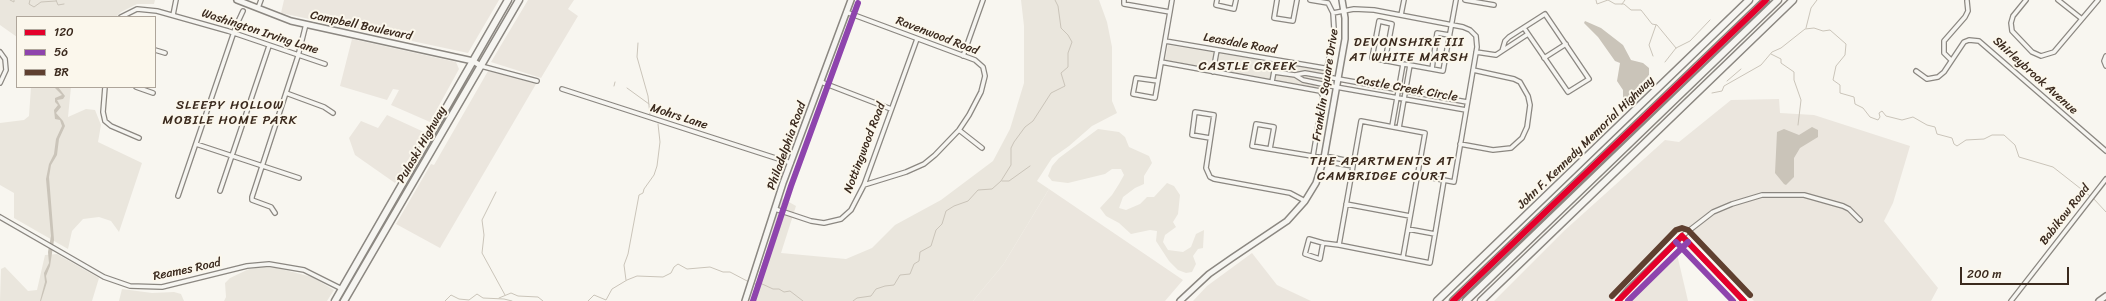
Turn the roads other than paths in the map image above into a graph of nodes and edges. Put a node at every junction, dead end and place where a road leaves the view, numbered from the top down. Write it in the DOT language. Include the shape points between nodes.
graph roads {
  1 [pos="176,0"];
  2 [pos="237,0"];
  3 [pos="261,0"];
  4 [pos="508,0"];
  5 [pos="519,0"];
  6 [pos="850,0"];
  7 [pos="983,0"];
  8 [pos="1124,0"];
  9 [pos="1172,0"];
  10 [pos="1217,0"];
  11 [pos="1236,0"];
  12 [pos="1277,0"];
  13 [pos="1297,0"];
  14 [pos="1310,0"];
  15 [pos="1342,0"];
  16 [pos="1404,0"];
  17 [pos="1456,0"];
  18 [pos="1465,0"];
  19 [pos="1749,0"];
  20 [pos="1766,0"];
  21 [pos="1778,0"];
  22 [pos="1793,0"];
  23 [pos="2026,0"];
  24 [pos="2058,0"];
  25 [pos="2098,0"];
  26 [pos="246,1"];
  27 [pos="1967,1"];
  28 [pos="1494,5"];
  29 [pos="258,8"];
  30 [pos="1344,10"];
  31 [pos="243,11"];
  32 [pos="846,12"];
  33 [pos="1170,12"];
  34 [pos="1333,13"];
  35 [pos="172,15"];
  36 [pos="1401,15"];
  37 [pos="122,16"];
  38 [pos="2082,19"];
  39 [pos="306,24"];
  40 [pos="1451,25"];
  41 [pos="1524,28"];
  42 [pos="234,33"];
  43 [pos="1528,34"];
  44 [pos="1449,35"];
  45 [pos="917,39"];
  46 [pos="1165,41"];
  47 [pos="1566,44"];
  48 [pos="269,46"];
  49 [pos="156,50"];
  50 [pos="1217,50"];
  51 [pos="1502,51"];
  52 [pos="0,52"];
  53 [pos="1476,52"];
  54 [pos="165,53"];
  55 [pos="298,56"];
  56 [pos="963,56"];
  57 [pos="2106,56"];
  58 [pos="1544,58"];
  59 [pos="1276,60"];
  60 [pos="1951,60"];
  61 [pos="473,61"];
  62 [pos="1385,61"];
  63 [pos="1161,62"];
  64 [pos="325,64"];
  65 [pos="1403,64"];
  66 [pos="1410,65"];
  67 [pos="481,66"];
  68 [pos="2106,66"];
  69 [pos="1432,69"];
  70 [pos="1473,70"];
  71 [pos="1916,71"];
  72 [pos="1213,72"];
  73 [pos="1274,72"];
  74 [pos="1295,75"];
  75 [pos="1338,79"];
  76 [pos="537,81"];
  77 [pos="1158,81"];
  78 [pos="0,82"];
  79 [pos="821,82"];
  80 [pos="1272,82"];
  81 [pos="1336,87"];
  82 [pos="105,88"];
  83 [pos="139,88"];
  84 [pos="562,89"];
  85 [pos="1399,90"];
  86 [pos="1405,91"];
  87 [pos="154,93"];
  88 [pos="286,93"];
  89 [pos="1397,98"];
  90 [pos="1404,99"];
  91 [pos="1467,102"];
  92 [pos="891,109"];
  93 [pos="1466,110"];
  94 [pos="333,113"];
  95 [pos="1392,126"];
  96 [pos="1399,128"];
  97 [pos="959,130"];
  98 [pos="139,138"];
  99 [pos="1210,138"];
  100 [pos="196,144"];
  101 [pos="1460,144"];
  102 [pos="982,148"];
  103 [pos="1270,149"];
  104 [pos="2106,151"];
  105 [pos="232,156"];
  106 [pos="1312,156"];
  107 [pos="1324,158"];
  108 [pos="1354,162"];
  109 [pos="791,163"];
  110 [pos="262,166"];
  111 [pos="1353,166"];
  112 [pos="1418,175"];
  113 [pos="299,178"];
  114 [pos="2106,179"];
  115 [pos="1444,180"];
  116 [pos="864,185"];
  117 [pos="220,191"];
  118 [pos="178,196"];
  119 [pos="1305,201"];
  120 [pos="1346,204"];
  121 [pos="775,209"];
  122 [pos="276,212"];
  123 [pos="1410,216"];
  124 [pos="0,217"];
  125 [pos="1860,220"];
  126 [pos="1408,228"];
  127 [pos="1436,234"];
  128 [pos="373,235"];
  129 [pos="1682,236"];
  130 [pos="381,239"];
  131 [pos="1324,243"];
  132 [pos="1339,245"];
  133 [pos="1403,257"];
  134 [pos="342,289"];
  135 [pos="2106,296"];
  136 [pos="335,301"];
  137 [pos="344,301"];
  138 [pos="746,301"];
  139 [pos="1180,301"];
  140 [pos="1437,301"];
  141 [pos="1453,301"];
  142 [pos="1466,301"];
  143 [pos="1481,301"];
  144 [pos="1618,301"];
  145 [pos="1744,301"];
  146 [pos="2012,301"];
  147 [pos="2100,301"];
  1 -- 35 [label="street"];
  2 -- 26 [label="street, Campbell Boulevard"];
  3 -- 29 [label="street"];
  4 -- 61 [label="highway, Pulaski Highway"];
  5 -- 67 [label="highway, Pulaski Highway"];
  6 -- 32 [label="street, Philadelphia Road"];
  7 -- 56 [label="street"];
  8 -- 33 [label="street" via="1124,4"];
  9 -- 33 [label="street"];
  10 -- 11 [label="street" via="1216,5 1234,9"];
  12 -- 13 [label="street" via="1274,18 1293,21"];
  14 -- 34 [label="street" via="1328,3"];
  15 -- 30 [label="street, Franklin Square Drive"];
  16 -- 36 [label="street"];
  17 -- 40 [label="street"];
  18 -- 28 [label="street"];
  19 -- 140 [label="highway, John F. Kennedy Memorial Highway"];
  20 -- 141 [label="highway"];
  21 -- 142 [label="highway"];
  22 -- 143 [label="highway"];
  23 -- 38 [label="street" via="2013,16 2011,27 2016,38 2038,55 2045,56 2054,52"];
  24 -- 38 [label="street"];
  25 -- 38 [label="street"];
  26 -- 29 [label="street, Campbell Boulevard"];
  27 -- 60 [label="street" via="1968,11 1965,17 1943,44 1944,53"];
  29 -- 39 [label="street, Campbell Boulevard" via="284,19"];
  30 -- 34 [label="street, Castle Creek Circle"];
  30 -- 36 [label="street, Castle Creek Circle" via="1364,9"];
  30 -- 75 [label="street, Franklin Square Drive" via="1345,39"];
  31 -- 42 [label="street"];
  32 -- 45 [label="street, Ravenwood Road"];
  32 -- 79 [label="street, Philadelphia Road"];
  33 -- 46 [label="street"];
  34 -- 59 [label="street, Leasdale Road" via="1334,29 1327,67"];
  35 -- 37 [label="street, Washington Irving Lane" via="143,9"];
  35 -- 42 [label="street, Washington Irving Lane"];
  36 -- 40 [label="street, Castle Creek Circle"];
  39 -- 55 [label="street"];
  39 -- 61 [label="street, Campbell Boulevard"];
  40 -- 44 [label="street"];
  40 -- 53 [label="street, Castle Creek Circle" via="1463,27 1474,34 1478,42"];
  41 -- 43 [label="street"];
  41 -- 47 [label="street" via="1545,14"];
  41 -- 51 [label="street" via="1505,41"];
  42 -- 48 [label="street, Washington Irving Lane"];
  42 -- 100 [label="street"];
  43 -- 51 [label="street"];
  43 -- 58 [label="street"];
  44 -- 69 [label="street" via="1442,71"];
  44 -- 69 [label="street" via="1437,33"];
  45 -- 56 [label="street, Ravenwood Road"];
  45 -- 92 [label="street, Nottingwood Road"];
  46 -- 50 [label="street, Leasdale Road"];
  46 -- 63 [label="street"];
  47 -- 58 [label="street"];
  47 -- 58 [label="street" via="1589,80 1568,92"];
  48 -- 55 [label="street, Washington Irving Lane"];
  48 -- 105 [label="street"];
  49 -- 54 [label="street"];
  50 -- 59 [label="street, Leasdale Road"];
  50 -- 72 [label="street"];
  51 -- 53 [label="street" via="1496,55"];
  52 -- 78 [label="street" via="6,64 5,74"];
  53 -- 70 [label="street, Castle Creek Circle"];
  55 -- 64 [label="street, Washington Irving Lane"];
  55 -- 88 [label="street"];
  56 -- 97 [label="street, Ravenwood Road" via="978,62 983,67 985,76 977,102"];
  57 -- 68 [label="street"];
  59 -- 73 [label="street"];
  60 -- 71 [label="street, Shirleybrook Avenue" via="1944,72 1935,78 1924,78"];
  60 -- 104 [label="street, Shirleybrook Avenue" via="1964,42 1981,42"];
  61 -- 67 [label="street"];
  61 -- 128 [label="highway, Pulaski Highway"];
  62 -- 62 [label="street" via="1372,58 1379,21 1392,24"];
  62 -- 65 [label="street"];
  63 -- 72 [label="street"];
  63 -- 77 [label="street"];
  65 -- 66 [label="street"];
  65 -- 85 [label="street"];
  66 -- 69 [label="street"];
  66 -- 86 [label="street"];
  67 -- 76 [label="street"];
  67 -- 130 [label="highway, Pulaski Highway"];
  70 -- 91 [label="street, Castle Creek Circle"];
  70 -- 101 [label="street" via="1520,82 1530,105 1527,127 1522,138 1510,148 1493,150"];
  72 -- 80 [label="street"];
  73 -- 74 [label="street"];
  73 -- 80 [label="street"];
  74 -- 75 [label="street, Castle Creek Circle" via="1305,73"];
  74 -- 81 [label="street, Castle Creek Circle" via="1303,80"];
  75 -- 81 [label="street, Franklin Square Drive"];
  75 -- 85 [label="street, Castle Creek Circle"];
  77 -- 77 [label="street" via="1136,78 1133,94 1155,98"];
  79 -- 92 [label="street"];
  79 -- 109 [label="street, Philadelphia Road"];
  80 -- 106 [label="street" via="1320,91 1323,94"];
  81 -- 89 [label="street, Castle Creek Circle"];
  81 -- 107 [label="street, Franklin Square Drive"];
  82 -- 98 [label="street" via="104,118 111,126"];
  83 -- 87 [label="street"];
  84 -- 109 [label="street, Mohrs Lane"];
  85 -- 86 [label="street, Castle Creek Circle"];
  85 -- 89 [label="street"];
  86 -- 90 [label="street"];
  86 -- 91 [label="street, Castle Creek Circle"];
  88 -- 94 [label="street"];
  88 -- 110 [label="street"];
  89 -- 90 [label="street, Castle Creek Circle"];
  89 -- 95 [label="street"];
  90 -- 93 [label="street, Castle Creek Circle"];
  90 -- 96 [label="street"];
  91 -- 93 [label="street, Castle Creek Circle"];
  92 -- 116 [label="street, Nottingwood Road"];
  93 -- 101 [label="street"];
  95 -- 96 [label="street"];
  95 -- 108 [label="street" via="1361,120"];
  96 -- 112 [label="street" via="1425,132"];
  97 -- 102 [label="street"];
  97 -- 116 [label="street, Ravenwood Road" via="924,164 893,177"];
  99 -- 99 [label="street" via="1214,115 1195,112 1192,135"];
  99 -- 119 [label="street" via="1206,168 1214,180 1290,193"];
  100 -- 105 [label="street"];
  100 -- 118 [label="street"];
  101 -- 115 [label="street" via="1454,182"];
  103 -- 103 [label="street" via="1274,127 1256,124 1252,146"];
  103 -- 106 [label="street"];
  105 -- 110 [label="street"];
  105 -- 117 [label="street"];
  106 -- 107 [label="street"];
  107 -- 108 [label="street"];
  107 -- 111 [label="street" via="1329,162"];
  107 -- 119 [label="street, Franklin Square Drive" via="1316,183"];
  108 -- 111 [label="street"];
  109 -- 121 [label="street, Philadelphia Road"];
  110 -- 113 [label="street"];
  110 -- 122 [label="street" via="252,200 271,207"];
  111 -- 120 [label="street"];
  112 -- 115 [label="street"];
  112 -- 123 [label="street"];
  114 -- 146 [label="street, Babikow Road"];
  115 -- 127 [label="street"];
  116 -- 121 [label="street, Nottingwood Road" via="852,210 837,221 819,222"];
  119 -- 139 [label="street, Franklin Square Drive" via="1283,224 1209,274"];
  120 -- 123 [label="street"];
  120 -- 132 [label="street"];
  121 -- 138 [label="street, Philadelphia Road"];
  123 -- 126 [label="street"];
  124 -- 134 [label="street, Reames Road" via="104,277 130,286 162,287 247,266 269,264 304,270"];
  125 -- 129 [label="street" via="1849,209 1826,200 1804,195 1762,195 1713,212"];
  126 -- 127 [label="street"];
  126 -- 133 [label="street"];
  127 -- 133 [label="street" via="1430,264"];
  128 -- 130 [label="highway"];
  128 -- 134 [label="highway, Pulaski Highway"];
  129 -- 144 [label="street"];
  129 -- 145 [label="street"];
  130 -- 137 [label="highway, Pulaski Highway"];
  131 -- 131 [label="street" via="1309,239 1305,254 1320,259"];
  131 -- 132 [label="street"];
  132 -- 133 [label="street"];
  134 -- 136 [label="highway, Pulaski Highway"];
  135 -- 147 [label="street"];
}
